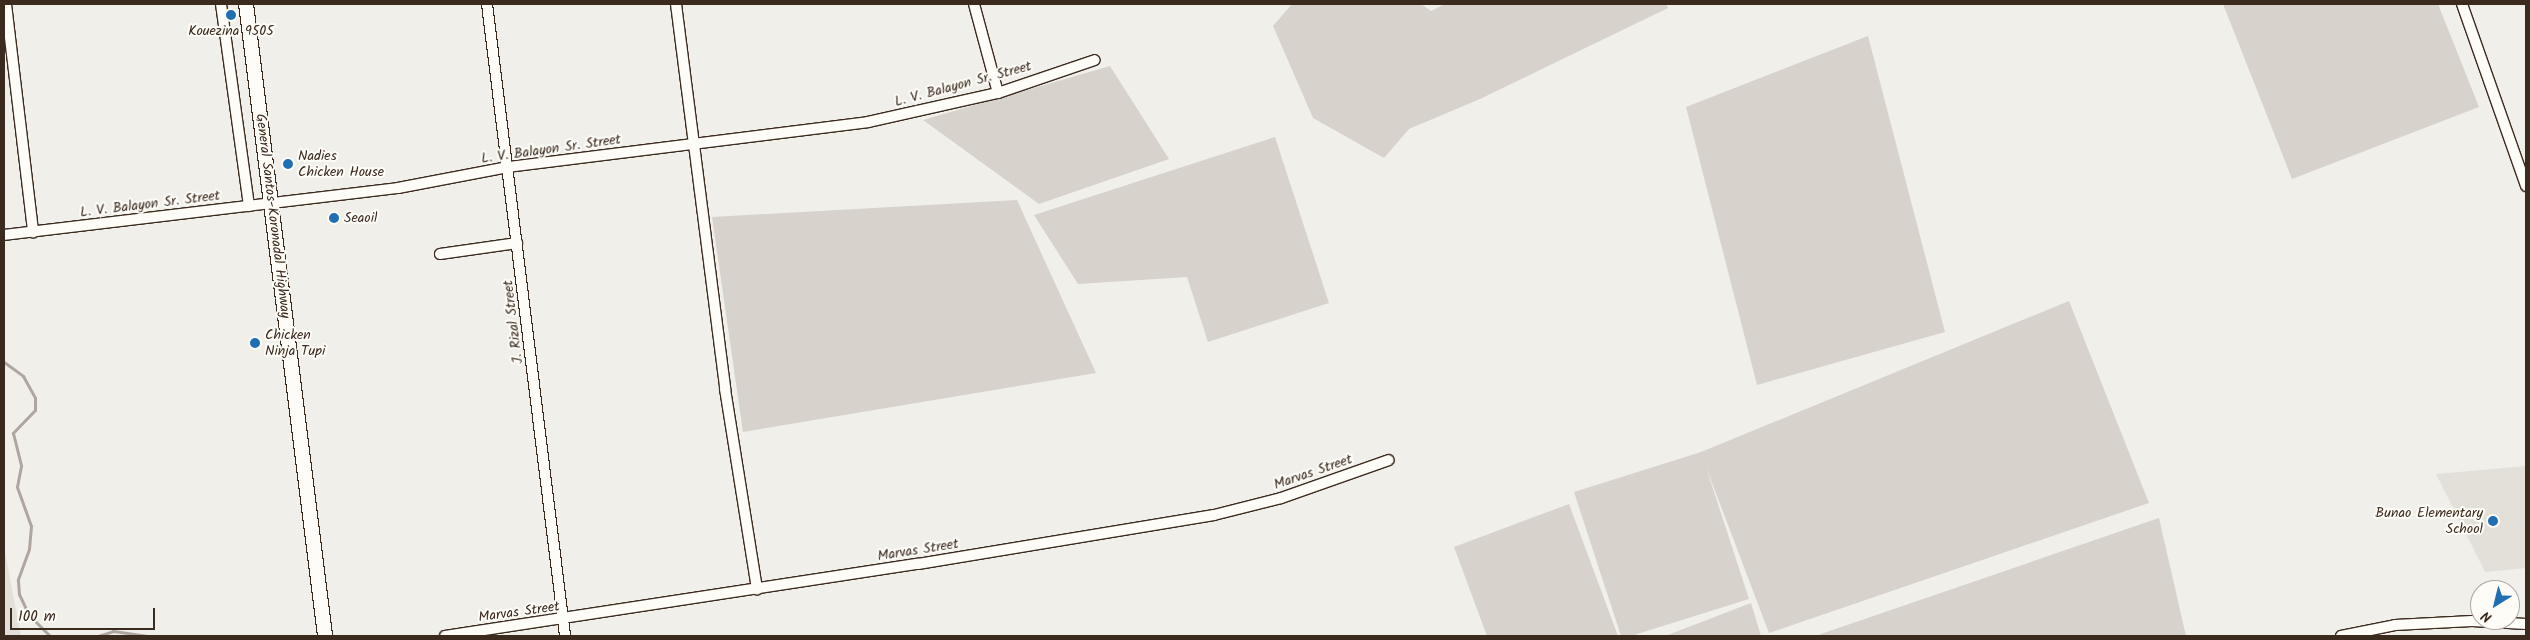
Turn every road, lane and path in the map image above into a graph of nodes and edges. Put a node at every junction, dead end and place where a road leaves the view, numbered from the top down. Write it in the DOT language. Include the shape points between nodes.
graph roads {
  1 [pos="6,4"];
  2 [pos="221,4"];
  3 [pos="246,4"];
  4 [pos="487,4"];
  5 [pos="676,4"];
  6 [pos="974,4"];
  7 [pos="2462,4"];
  8 [pos="6,25"];
  9 [pos="1095,60"];
  10 [pos="998,93"];
  11 [pos="696,144"];
  12 [pos="508,167"];
  13 [pos="2526,186"];
  14 [pos="271,204"];
  15 [pos="248,206"];
  16 [pos="33,232"];
  17 [pos="4,235"];
  18 [pos="517,243"];
  19 [pos="440,254"];
  20 [pos="1389,460"];
  21 [pos="757,589"];
  22 [pos="563,620"];
  23 [pos="2526,624"];
  24 [pos="325,636"];
  25 [pos="445,636"];
  26 [pos="565,636"];
  27 [pos="2341,636"];
  1 -- 8 [label="street"];
  2 -- 15 [label="street"];
  3 -- 14 [label="highway, General Santos-Koronadal Highway"];
  4 -- 12 [label="street, J. Rizal Street"];
  5 -- 11 [label="street"];
  6 -- 10 [label="street"];
  7 -- 13 [label="street"];
  8 -- 16 [label="street"];
  9 -- 10 [label="street, L. V. Balayon Sr. Street"];
  10 -- 11 [label="street, L. V. Balayon Sr. Street" via="868,122"];
  11 -- 12 [label="street, L. V. Balayon Sr. Street"];
  11 -- 21 [label="street" via="725,389"];
  12 -- 14 [label="street, L. V. Balayon Sr. Street" via="398,188"];
  12 -- 18 [label="street, J. Rizal Street"];
  14 -- 15 [label="street, L. V. Balayon Sr. Street"];
  14 -- 24 [label="highway, General Santos-Koronadal Highway"];
  15 -- 16 [label="street, L. V. Balayon Sr. Street"];
  16 -- 17 [label="street, L. V. Balayon Sr. Street"];
  18 -- 19 [label="street"];
  18 -- 22 [label="street, J. Rizal Street"];
  20 -- 21 [label="street, Marvas Street" via="1248,508"];
  21 -- 22 [label="street, Marvas Street"];
  22 -- 25 [label="street, Marvas Street"];
  22 -- 26 [label="street, J. Rizal Street"];
  23 -- 27 [label="street" via="2472,621 2395,625"];
}
